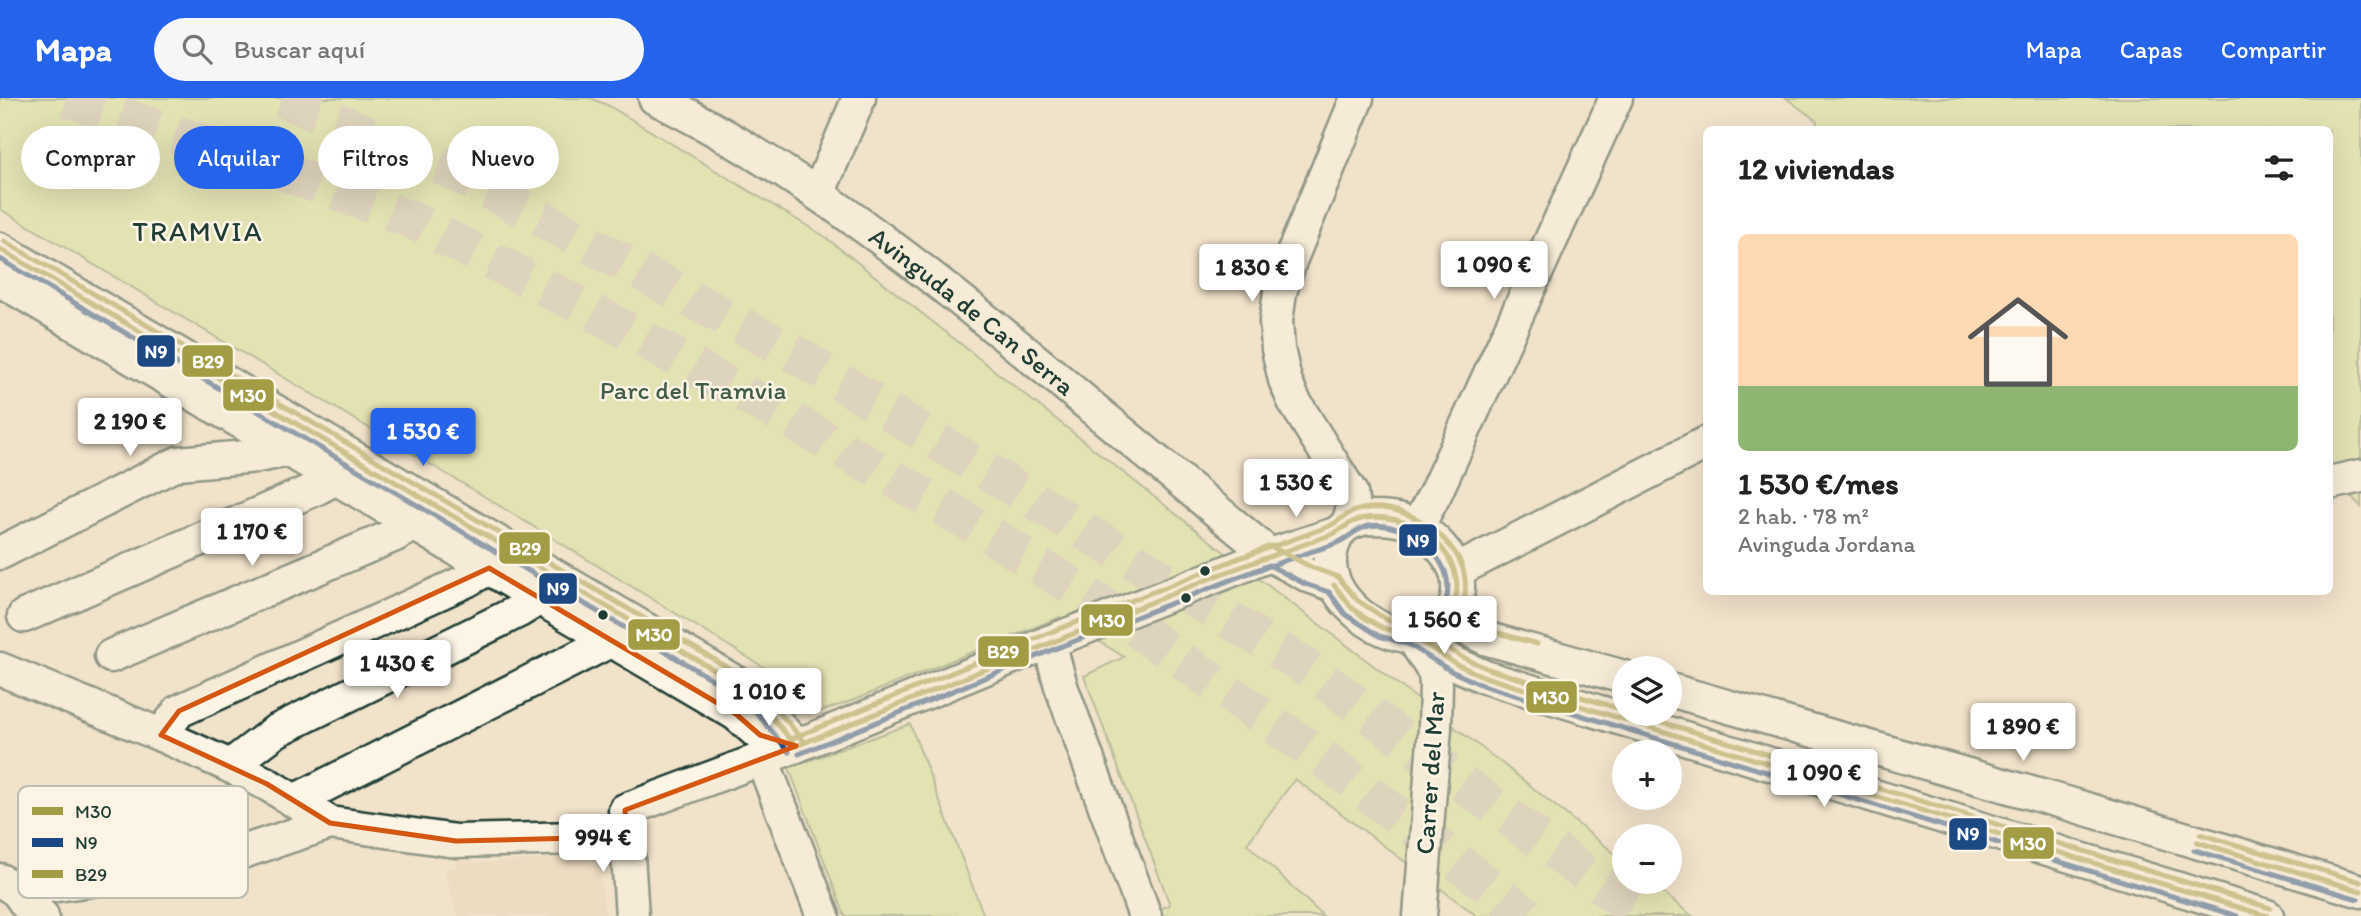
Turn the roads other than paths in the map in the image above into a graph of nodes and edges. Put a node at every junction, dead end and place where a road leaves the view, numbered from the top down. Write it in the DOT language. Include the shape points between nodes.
graph roads {
  1 [pos="654,98"];
  2 [pos="859,98"];
  3 [pos="1357,98"];
  4 [pos="1616,98"];
  5 [pos="818,194"];
  6 [pos="0,248"];
  7 [pos="0,280"];
  8 [pos="1703,445"];
  9 [pos="289,450"];
  10 [pos="2361,476"];
  11 [pos="336,478"];
  12 [pos="2333,482"];
  13 [pos="415,524"];
  14 [pos="1344,527"];
  15 [pos="1417,527"];
  16 [pos="0,553"];
  17 [pos="1270,555"];
  18 [pos="489,568"];
  19 [pos="1456,571"];
  20 [pos="1334,585"];
  21 [pos="540,598"];
  22 [pos="24,616"];
  23 [pos="1448,620"];
  24 [pos="1412,636"];
  25 [pos="612,640"];
  26 [pos="1049,642"];
  27 [pos="111,656"];
  28 [pos="0,669"];
  29 [pos="1612,674"];
  30 [pos="1682,693"];
  31 [pos="161,735"];
  32 [pos="796,746"];
  33 [pos="762,759"];
  34 [pos="230,766"];
  35 [pos="294,801"];
  36 [pos="330,823"];
  37 [pos="626,829"];
  38 [pos="248,850"];
  39 [pos="2361,891"];
  40 [pos="20,898"];
  41 [pos="42,916"];
  42 [pos="632,916"];
  43 [pos="824,916"];
  44 [pos="1145,916"];
  45 [pos="1420,916"];
  46 [pos="2267,916"];
  1 -- 5 [label="street, Avinguda de Can Serra"];
  2 -- 5 [label="street"];
  3 -- 14 [label="street" via="1290,261 1276,321 1278,349 1294,401 1351,493 1353,506"];
  4 -- 15 [label="street"];
  5 -- 17 [label="street, Avinguda de Can Serra" via="982,317"];
  6 -- 32 [label="street" via="750,691"];
  7 -- 9 [label="street"];
  8 -- 19 [label="street"];
  9 -- 11 [label="street"];
  9 -- 16 [label="street" via="178,463"];
  10 -- 12 [label="street"];
  11 -- 13 [label="street"];
  11 -- 22 [label="street"];
  13 -- 18 [label="street"];
  13 -- 27 [label="street"];
  14 -- 15 [label="street" via="1366,518 1383,518"];
  14 -- 17 [label="street"];
  14 -- 20 [label="street" via="1330,555"];
  15 -- 19 [label="street" via="1445,552"];
  17 -- 20 [label="street, Avinguda de Can Serra"];
  17 -- 26 [label="street"];
  18 -- 21 [label="street"];
  18 -- 31 [label="street" via="179,710"];
  19 -- 23 [label="street" via="1456,600"];
  20 -- 24 [label="street" via="1365,618"];
  21 -- 25 [label="street"];
  21 -- 34 [label="street" via="275,731"];
  23 -- 24 [label="street" via="1429,635"];
  23 -- 29 [label="street" via="1485,638"];
  24 -- 45 [label="street, Carrer del Mar" via="1435,673 1436,685"];
  24 -- 46 [label="street" via="1485,677"];
  25 -- 32 [label="street" via="736,714 760,735"];
  25 -- 35 [label="street"];
  26 -- 32 [label="street"];
  26 -- 44 [label="street"];
  28 -- 31 [label="street"];
  30 -- 39 [label="street"];
  31 -- 34 [label="street"];
  32 -- 33 [label="street"];
  33 -- 37 [label="street" via="625,810"];
  33 -- 43 [label="street"];
  34 -- 35 [label="street"];
  35 -- 36 [label="street"];
  36 -- 37 [label="street" via="456,841 578,838"];
  36 -- 38 [label="street"];
  37 -- 42 [label="street"];
  40 -- 41 [label="street"];
}
